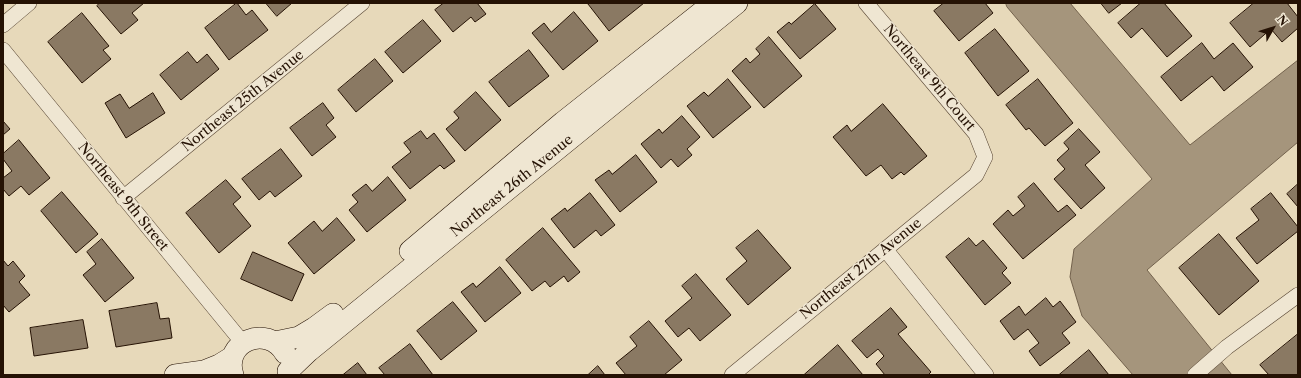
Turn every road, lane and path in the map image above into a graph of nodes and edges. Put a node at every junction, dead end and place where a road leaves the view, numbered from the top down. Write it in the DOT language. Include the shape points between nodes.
graph roads {
  1 [pos="29,3"];
  2 [pos="362,3"];
  3 [pos="713,3"];
  4 [pos="738,3"];
  5 [pos="866,3"];
  6 [pos="3,24"];
  7 [pos="3,50"];
  8 [pos="985,158"];
  9 [pos="124,198"];
  10 [pos="885,249"];
  11 [pos="1298,295"];
  12 [pos="275,342"];
  13 [pos="236,358"];
  14 [pos="287,373"];
  15 [pos="175,375"];
  16 [pos="732,375"];
  17 [pos="986,375"];
  18 [pos="1195,375"];
  1 -- 6 [label="street"];
  2 -- 9 [label="street, Northeast 25th Avenue"];
  3 -- 12 [label="street, Northeast 26th Avenue" via="563,122 396,263 314,328 299,337"];
  4 -- 14 [label="street, Northeast 26th Avenue" via="309,351"];
  5 -- 8 [label="street, Northeast 9th Court" via="976,134"];
  7 -- 9 [label="street, Northeast 9th Street"];
  8 -- 10 [label="street, Northeast 27th Avenue" via="976,175"];
  9 -- 13 [label="street, Northeast 9th Street"];
  10 -- 16 [label="street, Northeast 27th Avenue"];
  10 -- 17 [label="street"];
  11 -- 18 [label="street" via="1227,347"];
  12 -- 13 [label="street" via="259,337 251,339"];
  12 -- 14 [label="street" via="286,356"];
  13 -- 15 [label="street" via="204,371"];
}
